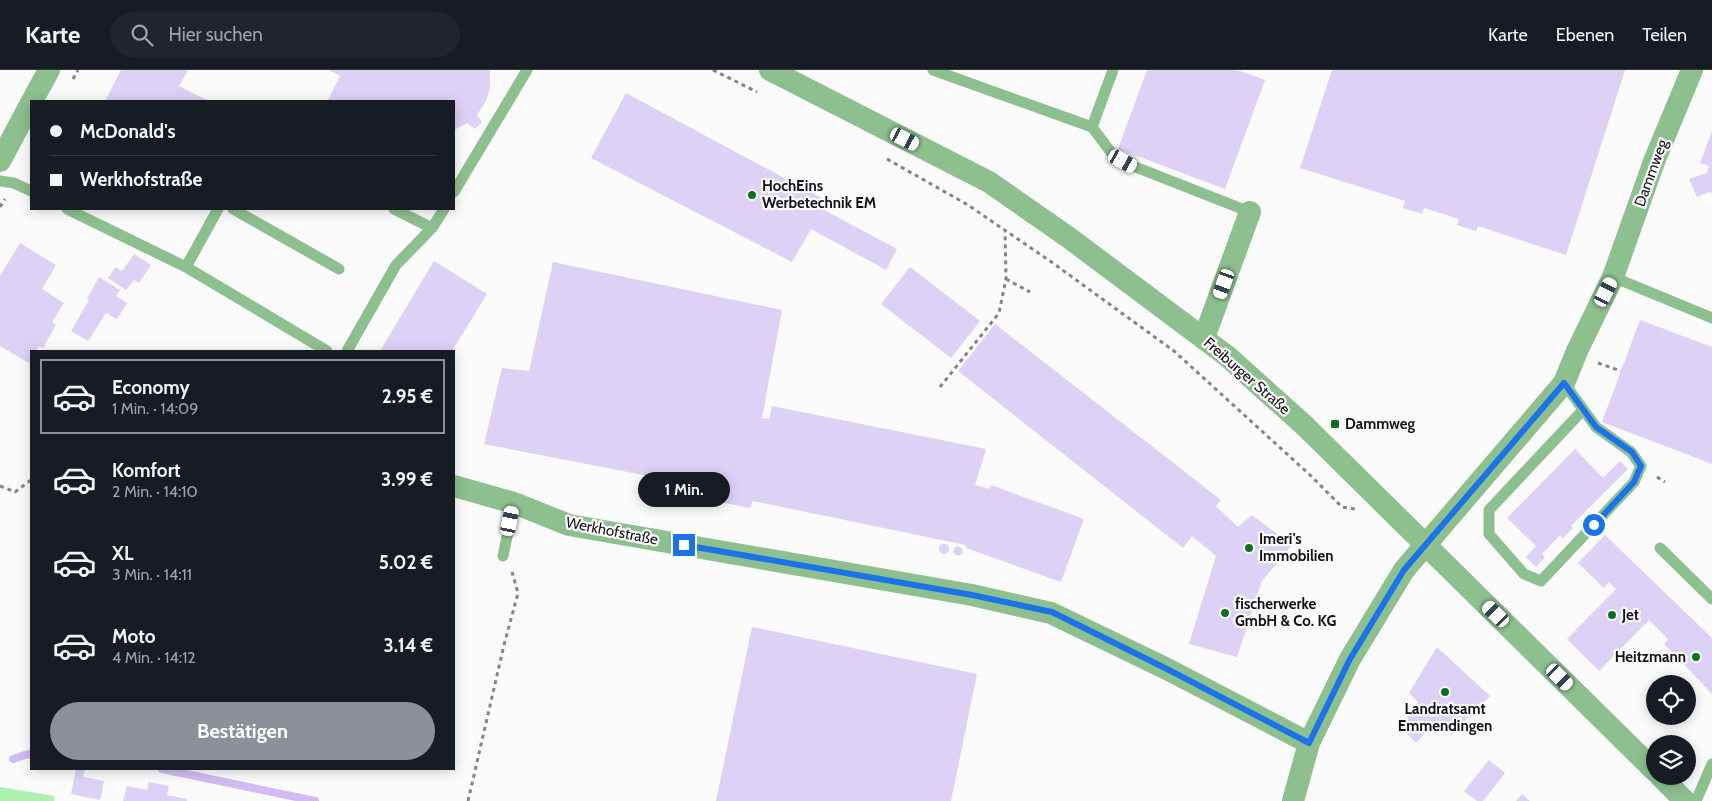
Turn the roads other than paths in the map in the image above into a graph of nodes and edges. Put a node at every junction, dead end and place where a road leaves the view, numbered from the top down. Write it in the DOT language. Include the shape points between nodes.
graph roads {
  1 [pos="49,70"];
  2 [pos="527,70"];
  3 [pos="770,70"];
  4 [pos="933,70"];
  5 [pos="1114,70"];
  6 [pos="1692,70"];
  7 [pos="33,100"];
  8 [pos="30,106"];
  9 [pos="1092,127"];
  10 [pos="0,161"];
  11 [pos="0,181"];
  12 [pos="455,190"];
  13 [pos="30,191"];
  14 [pos="69,210"];
  15 [pos="217,210"];
  16 [pos="235,210"];
  17 [pos="396,210"];
  18 [pos="443,210"];
  19 [pos="1250,212"];
  20 [pos="432,228"];
  21 [pos="186,267"];
  22 [pos="339,269"];
  23 [pos="1613,277"];
  24 [pos="1712,318"];
  25 [pos="1204,338"];
  26 [pos="325,350"];
  27 [pos="348,350"];
  28 [pos="1564,383"];
  29 [pos="1583,410"];
  30 [pos="455,486"];
  31 [pos="514,503"];
  32 [pos="1426,545"];
  33 [pos="1660,548"];
  34 [pos="503,556"];
  35 [pos="1712,598"];
  36 [pos="1309,743"];
  37 [pos="1646,762"];
  38 [pos="1712,764"];
  39 [pos="1669,785"];
  40 [pos="1293,801"];
  41 [pos="1685,801"];
  42 [pos="1696,801"];
  1 -- 7 [label="street"];
  2 -- 12 [label="lane"];
  3 -- 25 [label="street, Freiburger Straße" via="990,182"];
  4 -- 9 [label="lane"];
  5 -- 9 [label="lane"];
  6 -- 23 [label="street, Dammweg" via="1655,159"];
  8 -- 10 [label="street"];
  9 -- 19 [label="lane" via="1113,155 1126,163"];
  11 -- 13 [label="lane" via="14,183"];
  14 -- 21 [label="lane"];
  15 -- 21 [label="lane"];
  16 -- 22 [label="lane"];
  17 -- 20 [label="lane"];
  18 -- 20 [label="lane"];
  19 -- 25 [label="street"];
  20 -- 27 [label="lane" via="396,265"];
  21 -- 26 [label="lane"];
  23 -- 24 [label="lane"];
  23 -- 28 [label="street, Dammweg"];
  25 -- 32 [label="street, Freiburger Straße" via="1305,426"];
  28 -- 29 [label="lane"];
  28 -- 32 [label="street, Dammweg"];
  29 -- 29 [label="lane" via="1489,510 1489,534 1524,574 1541,582 1634,482 1641,466 1632,452 1596,427"];
  30 -- 31 [label="street, Werkhofstraße"];
  31 -- 34 [label="lane"];
  31 -- 36 [label="street, Werkhofstraße" via="569,525 972,595 1052,612"];
  32 -- 36 [label="street, Dammweg" via="1404,570 1350,659"];
  32 -- 37 [label="street, Freiburger Straße"];
  33 -- 35 [label="lane"];
  36 -- 40 [label="street, Dammweg"];
  38 -- 42 [label="lane"];
  39 -- 41 [label="street"];
}
